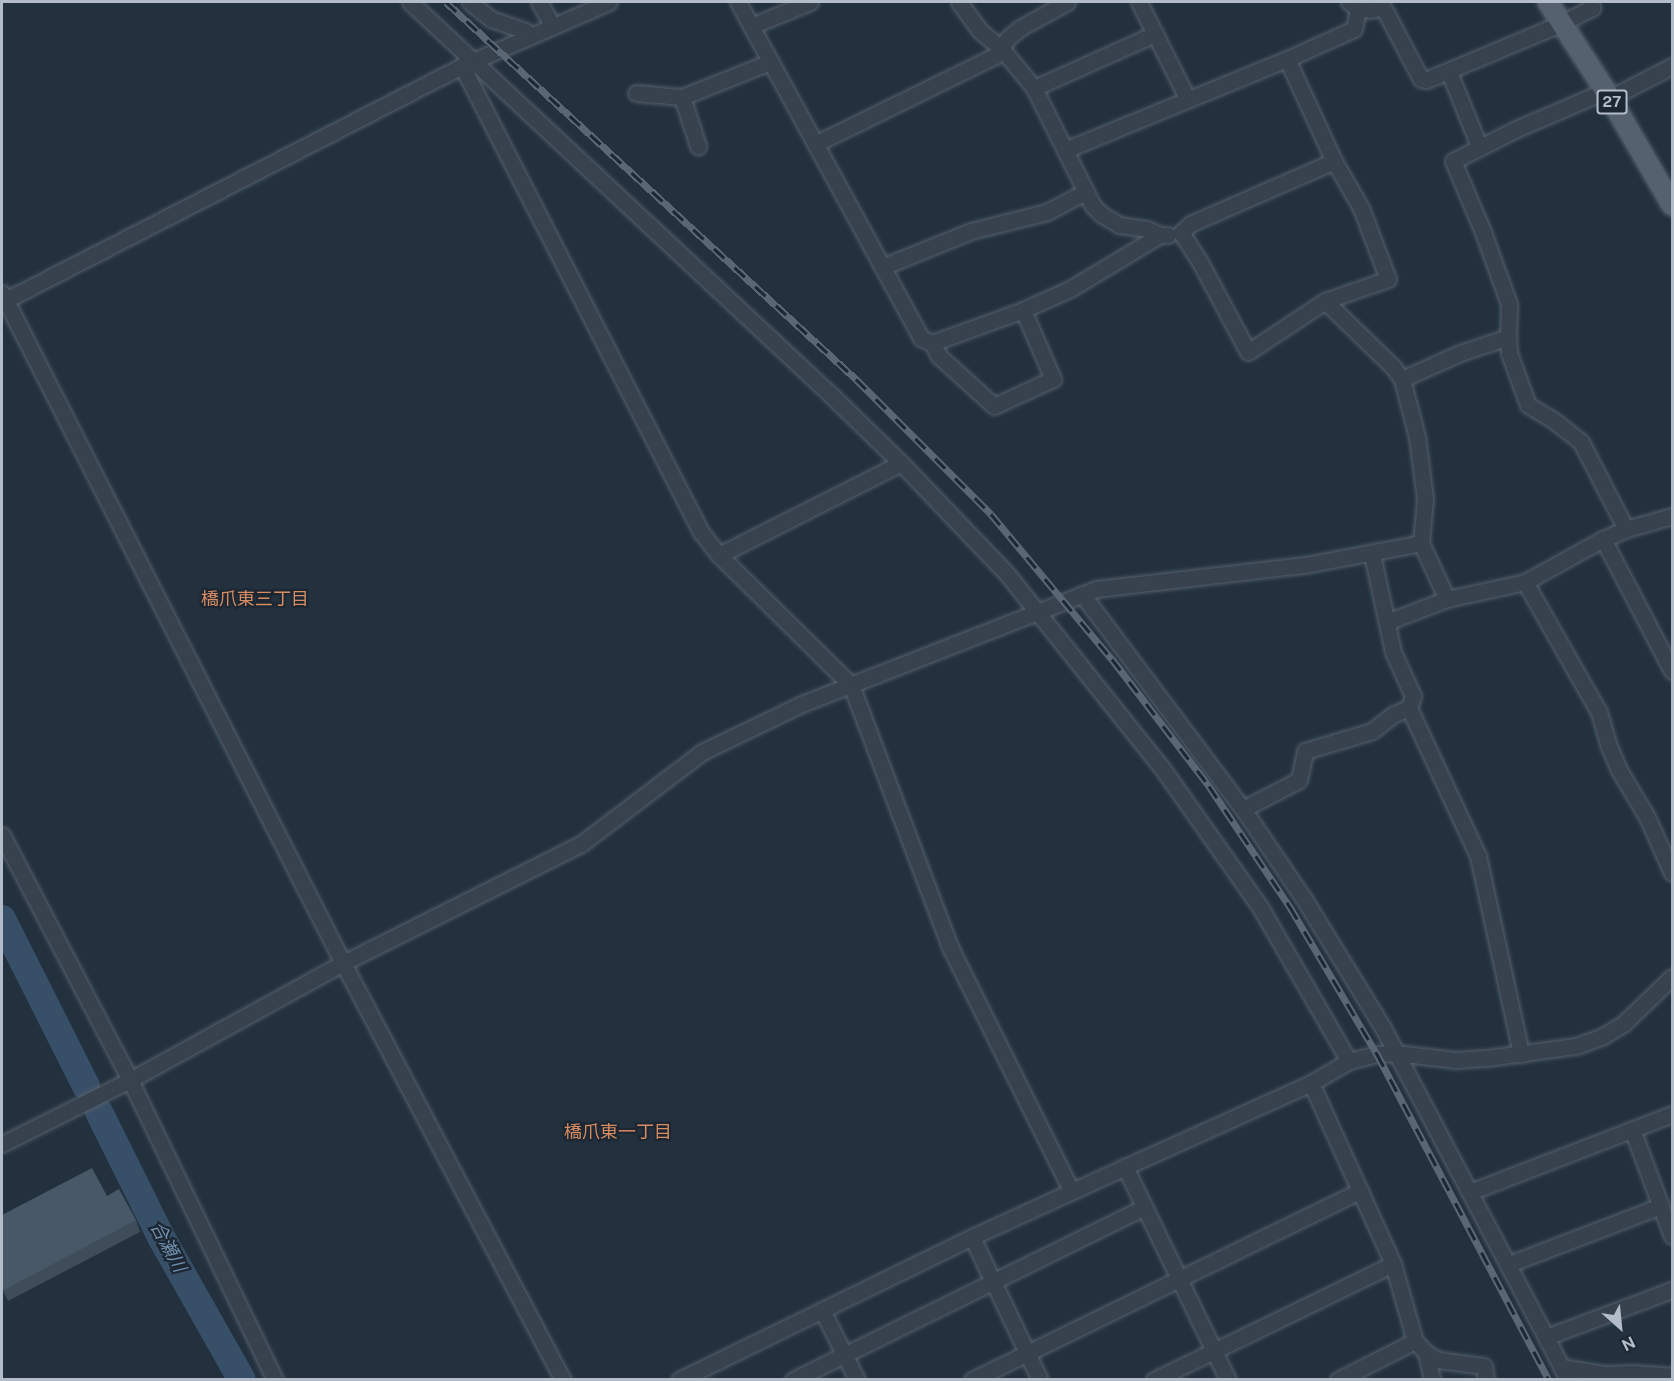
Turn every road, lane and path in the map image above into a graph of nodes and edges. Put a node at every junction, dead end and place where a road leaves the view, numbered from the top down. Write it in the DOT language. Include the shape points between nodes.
graph roads {
  1 [pos="410,2"];
  2 [pos="470,2"];
  3 [pos="539,2"];
  4 [pos="609,2"];
  5 [pos="738,2"];
  6 [pos="810,2"];
  7 [pos="959,2"];
  8 [pos="1067,2"];
  9 [pos="1139,2"];
  10 [pos="1548,2"];
  11 [pos="1591,2"];
  12 [pos="1354,5"];
  13 [pos="1562,23"];
  14 [pos="553,26"];
  15 [pos="751,26"];
  16 [pos="1155,34"];
  17 [pos="529,37"];
  18 [pos="1002,49"];
  19 [pos="1287,59"];
  20 [pos="771,62"];
  21 [pos="467,64"];
  22 [pos="1672,66"];
  23 [pos="1449,72"];
  24 [pos="1034,88"];
  25 [pos="636,93"];
  26 [pos="1607,94"];
  27 [pos="682,97"];
  28 [pos="1187,98"];
  29 [pos="815,144"];
  30 [pos="698,146"];
  31 [pos="1479,146"];
  32 [pos="1065,150"];
  33 [pos="1334,160"];
  34 [pos="1085,192"];
  35 [pos="1672,205"];
  36 [pos="1181,233"];
  37 [pos="1160,236"];
  38 [pos="882,267"];
  39 [pos="3,299"];
  40 [pos="1325,301"];
  41 [pos="1023,310"];
  42 [pos="1508,337"];
  43 [pos="932,343"];
  44 [pos="1402,379"];
  45 [pos="901,463"];
  46 [pos="1672,516"];
  47 [pos="1626,529"];
  48 [pos="1602,539"];
  49 [pos="1421,543"];
  50 [pos="1372,554"];
  51 [pos="719,555"];
  52 [pos="1525,582"];
  53 [pos="1083,594"];
  54 [pos="1447,599"];
  55 [pos="1037,610"];
  56 [pos="1387,622"];
  57 [pos="1672,671"];
  58 [pos="851,685"];
  59 [pos="1409,708"];
  60 [pos="1244,809"];
  61 [pos="2,835"];
  62 [pos="1672,873"];
  63 [pos="343,963"];
  64 [pos="1672,977"];
  65 [pos="1396,1053"];
  66 [pos="1521,1054"];
  67 [pos="1349,1061"];
  68 [pos="130,1080"];
  69 [pos="1311,1083"];
  70 [pos="1672,1114"];
  71 [pos="1632,1129"];
  72 [pos="2,1144"];
  73 [pos="1125,1167"];
  74 [pos="1071,1190"];
  75 [pos="1360,1191"];
  76 [pos="1470,1192"];
  77 [pos="1661,1206"];
  78 [pos="1144,1207"];
  79 [pos="1672,1236"];
  80 [pos="972,1237"];
  81 [pos="1393,1264"];
  82 [pos="1509,1264"];
  83 [pos="1178,1279"];
  84 [pos="993,1281"];
  85 [pos="1672,1290"];
  86 [pos="822,1310"];
  87 [pos="1546,1337"];
  88 [pos="1415,1341"];
  89 [pos="1213,1351"];
  90 [pos="1026,1353"];
  91 [pos="1426,1353"];
  92 [pos="844,1354"];
  93 [pos="1565,1373"];
  94 [pos="1672,1376"];
  95 [pos="275,1380"];
  96 [pos="563,1380"];
  97 [pos="679,1380"];
  98 [pos="793,1380"];
  99 [pos="857,1380"];
  100 [pos="972,1380"];
  101 [pos="1040,1380"];
  102 [pos="1154,1380"];
  103 [pos="1228,1380"];
  104 [pos="1338,1380"];
  105 [pos="1432,1380"];
  106 [pos="1485,1380"];
  1 -- 21 [label="street" via="450,37"];
  2 -- 17 [label="street" via="491,19 525,31"];
  3 -- 14 [label="street"];
  4 -- 14 [label="street"];
  5 -- 15 [label="street"];
  6 -- 15 [label="street"];
  7 -- 18 [label="street" via="979,30"];
  8 -- 18 [label="street" via="1020,28"];
  9 -- 16 [label="street"];
  10 -- 13 [label="main road, 27"];
  11 -- 13 [label="street" via="1592,8"];
  12 -- 19 [label="street" via="1354,29"];
  12 -- 23 [label="street" via="1383,7 1421,79 1426,81"];
  13 -- 23 [label="street"];
  13 -- 26 [label="main road, 27"];
  14 -- 17 [label="street"];
  15 -- 20 [label="street"];
  16 -- 24 [label="street"];
  16 -- 28 [label="street"];
  17 -- 21 [label="street"];
  18 -- 24 [label="street"];
  18 -- 29 [label="street" via="995,56"];
  19 -- 28 [label="street"];
  19 -- 33 [label="street"];
  20 -- 27 [label="street"];
  20 -- 29 [label="street"];
  21 -- 39 [label="street"];
  21 -- 45 [label="street" via="744,312"];
  21 -- 51 [label="street" via="701,532"];
  22 -- 26 [label="street"];
  23 -- 31 [label="street"];
  24 -- 32 [label="street"];
  25 -- 27 [label="street"];
  26 -- 31 [label="street"];
  26 -- 35 [label="main road, 27"];
  27 -- 30 [label="street"];
  28 -- 32 [label="street"];
  29 -- 38 [label="street"];
  31 -- 42 [label="street" via="1453,161 1509,304"];
  32 -- 34 [label="street"];
  33 -- 36 [label="street" via="1190,224"];
  33 -- 40 [label="street" via="1361,208 1388,279"];
  34 -- 37 [label="street" via="1108,219"];
  34 -- 38 [label="street" via="1047,212 971,231"];
  36 -- 37 [label="street"];
  36 -- 40 [label="street" via="1248,352"];
  37 -- 41 [label="street" via="1070,289"];
  38 -- 43 [label="street" via="921,338"];
  39 -- 63 [label="street"];
  40 -- 44 [label="street"];
  41 -- 43 [label="street"];
  41 -- 43 [label="street" via="1053,379 994,406 939,356"];
  42 -- 44 [label="street"];
  42 -- 47 [label="street" via="1509,352 1528,405 1581,442"];
  44 -- 49 [label="street" via="1417,437 1425,499"];
  45 -- 51 [label="street"];
  45 -- 55 [label="street"];
  46 -- 47 [label="street"];
  47 -- 48 [label="street"];
  48 -- 52 [label="street"];
  48 -- 57 [label="street"];
  49 -- 50 [label="street"];
  49 -- 54 [label="street"];
  50 -- 53 [label="street" via="1295,567 1096,589"];
  50 -- 56 [label="street"];
  51 -- 58 [label="street"];
  52 -- 54 [label="street"];
  52 -- 62 [label="street" via="1599,712 1619,770 1647,817"];
  53 -- 55 [label="street"];
  53 -- 60 [label="street"];
  54 -- 56 [label="street"];
  55 -- 58 [label="street"];
  55 -- 67 [label="street" via="1162,768 1260,907"];
  56 -- 59 [label="street" via="1393,652 1413,696"];
  58 -- 63 [label="street" via="702,752 581,844"];
  58 -- 74 [label="street" via="950,947"];
  59 -- 60 [label="street" via="1372,731 1305,751 1299,780"];
  59 -- 66 [label="street" via="1478,856"];
  60 -- 65 [label="street" via="1304,899"];
  61 -- 68 [label="street"];
  63 -- 68 [label="street"];
  63 -- 96 [label="street"];
  64 -- 66 [label="street" via="1642,1008 1603,1036 1576,1046"];
  65 -- 66 [label="street" via="1456,1060"];
  65 -- 67 [label="street"];
  65 -- 76 [label="street"];
  67 -- 69 [label="street"];
  68 -- 72 [label="street"];
  68 -- 95 [label="street"];
  69 -- 73 [label="street"];
  69 -- 75 [label="street"];
  70 -- 71 [label="street"];
  71 -- 76 [label="street"];
  71 -- 77 [label="street"];
  73 -- 74 [label="street"];
  73 -- 78 [label="street"];
  74 -- 80 [label="street"];
  75 -- 81 [label="street"];
  75 -- 83 [label="street"];
  76 -- 82 [label="street"];
  77 -- 79 [label="street"];
  77 -- 82 [label="street"];
  78 -- 83 [label="street"];
  78 -- 84 [label="street"];
  80 -- 84 [label="street"];
  80 -- 86 [label="street"];
  81 -- 88 [label="street"];
  81 -- 89 [label="street"];
  82 -- 87 [label="street"];
  83 -- 89 [label="street"];
  83 -- 90 [label="street"];
  84 -- 90 [label="street"];
  84 -- 92 [label="street"];
  85 -- 87 [label="street"];
  86 -- 92 [label="street"];
  86 -- 97 [label="street"];
  87 -- 93 [label="street"];
  88 -- 91 [label="street"];
  88 -- 104 [label="street"];
  89 -- 102 [label="street"];
  89 -- 103 [label="street"];
  90 -- 100 [label="street"];
  90 -- 101 [label="street"];
  91 -- 105 [label="street"];
  91 -- 106 [label="street" via="1438,1360 1484,1366"];
  92 -- 98 [label="street"];
  92 -- 99 [label="street"];
  93 -- 94 [label="street"];
}
